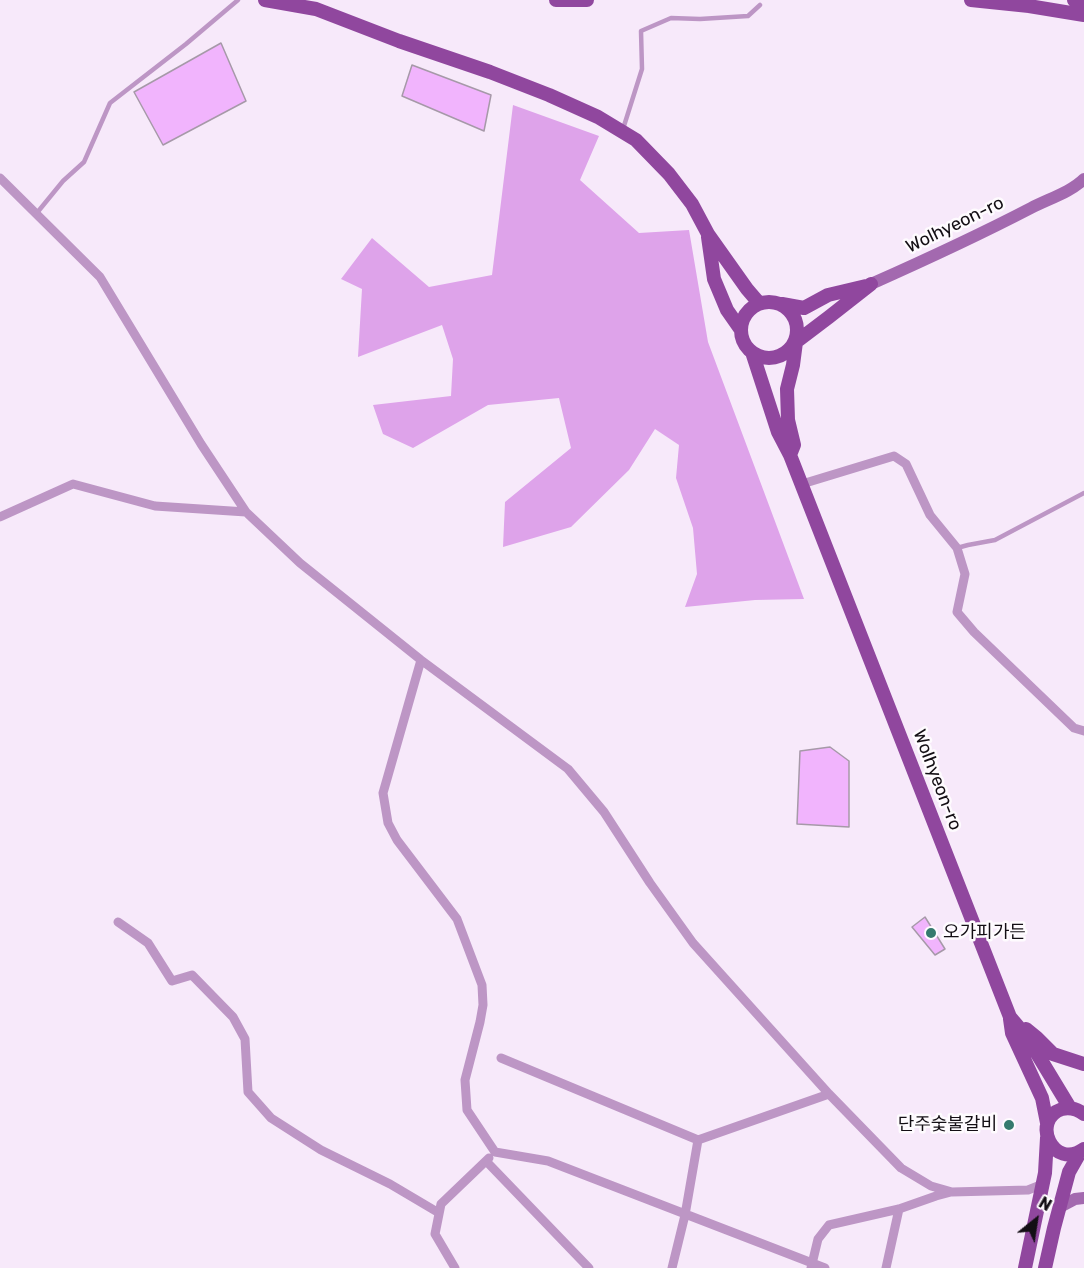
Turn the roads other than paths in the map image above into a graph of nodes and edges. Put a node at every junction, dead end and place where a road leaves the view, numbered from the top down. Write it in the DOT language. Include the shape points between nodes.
graph roads {
  1 [pos="238,0"];
  2 [pos="266,0"];
  3 [pos="556,0"];
  4 [pos="587,0"];
  5 [pos="971,0"];
  6 [pos="1074,0"];
  7 [pos="1084,3"];
  8 [pos="760,5"];
  9 [pos="1029,6"];
  10 [pos="1084,15"];
  11 [pos="1084,24"];
  12 [pos="622,132"];
  13 [pos="0,178"];
  14 [pos="1084,179"];
  15 [pos="36,214"];
  16 [pos="708,234"];
  17 [pos="871,284"];
  18 [pos="759,303"];
  19 [pos="778,303"];
  20 [pos="741,330"];
  21 [pos="796,342"];
  22 [pos="752,352"];
  23 [pos="790,455"];
  24 [pos="802,484"];
  25 [pos="1084,494"];
  26 [pos="246,512"];
  27 [pos="0,517"];
  28 [pos="957,548"];
  29 [pos="421,660"];
  30 [pos="1084,731"];
  31 [pos="118,922"];
  32 [pos="1010,1017"];
  33 [pos="501,1058"];
  34 [pos="1084,1064"];
  35 [pos="829,1094"];
  36 [pos="1079,1108"];
  37 [pos="1047,1123"];
  38 [pos="1047,1138"];
  39 [pos="698,1140"];
  40 [pos="495,1152"];
  41 [pos="1083,1152"];
  42 [pos="486,1161"];
  43 [pos="1043,1184"];
  44 [pos="952,1192"];
  45 [pos="1084,1198"];
  46 [pos="1060,1207"];
  47 [pos="899,1209"];
  48 [pos="439,1213"];
  49 [pos="685,1215"];
  50 [pos="811,1266"];
  51 [pos="455,1268"];
  52 [pos="589,1268"];
  53 [pos="672,1268"];
  54 [pos="825,1268"];
  55 [pos="886,1268"];
  56 [pos="1024,1268"];
  57 [pos="1045,1268"];
  1 -- 15 [label="lane" via="110,103 84,162"];
  2 -- 12 [label="main road" via="315,9 489,72 598,117"];
  3 -- 4 [label="main road"];
  5 -- 9 [label="main road"];
  6 -- 7 [label="main road"];
  8 -- 12 [label="lane" via="748,16 671,18 641,31 642,69"];
  9 -- 10 [label="main road"];
  9 -- 11 [label="main road"];
  12 -- 16 [label="main road" via="636,140 669,174"];
  13 -- 15 [label="street"];
  14 -- 17 [label="street, Wolhyeon-ro" via="973,238"];
  15 -- 26 [label="street" via="100,277"];
  16 -- 18 [label="main road"];
  16 -- 20 [label="main road" via="714,279 727,310"];
  17 -- 19 [label="main road" via="828,295 804,308"];
  17 -- 21 [label="main road"];
  18 -- 19 [label="main road"];
  18 -- 20 [label="main road" via="746,314"];
  19 -- 21 [label="main road" via="797,322"];
  20 -- 22 [label="main road"];
  21 -- 22 [label="main road" via="776,358 759,357"];
  21 -- 23 [label="main road" via="787,389 794,445"];
  22 -- 23 [label="main road, Wolhyeon-ro" via="778,432"];
  23 -- 24 [label="main road, Wolhyeon-ro"];
  24 -- 28 [label="street" via="894,456 906,464 930,515"];
  24 -- 32 [label="main road, Wolhyeon-ro"];
  25 -- 28 [label="lane" via="995,540"];
  26 -- 27 [label="street" via="155,506 73,484"];
  26 -- 29 [label="street" via="300,563"];
  28 -- 30 [label="street" via="965,574 957,612 1074,728"];
  29 -- 35 [label="street" via="568,769 604,812 693,943"];
  29 -- 40 [label="street" via="383,793 388,823 457,919 482,985 480,1022 465,1080 467,1110"];
  31 -- 48 [label="street" via="148,943 172,981 192,975 233,1017 246,1040 248,1092 272,1118 321,1150"];
  32 -- 34 [label="main road" via="1053,1054"];
  32 -- 36 [label="main road, Wolhyeon-ro"];
  32 -- 37 [label="main road" via="1012,1033 1042,1098"];
  33 -- 39 [label="street"];
  35 -- 39 [label="street"];
  35 -- 44 [label="street" via="901,1168 931,1186"];
  36 -- 37 [label="main road" via="1056,1112"];
  37 -- 38 [label="main road"];
  38 -- 41 [label="main road" via="1061,1153"];
  38 -- 43 [label="main road"];
  39 -- 49 [label="street"];
  40 -- 42 [label="street"];
  40 -- 49 [label="street" via="548,1161"];
  41 -- 46 [label="main road" via="1069,1173"];
  42 -- 48 [label="street" via="441,1204"];
  42 -- 52 [label="street"];
  43 -- 44 [label="street" via="1028,1190"];
  43 -- 56 [label="main road"];
  44 -- 47 [label="street"];
  45 -- 46 [label="street"];
  46 -- 57 [label="main road"];
  47 -- 50 [label="street" via="829,1225 818,1239"];
  47 -- 55 [label="street"];
  48 -- 51 [label="street" via="435,1234"];
  49 -- 50 [label="street"];
  49 -- 53 [label="street"];
  50 -- 54 [label="street"];
}
